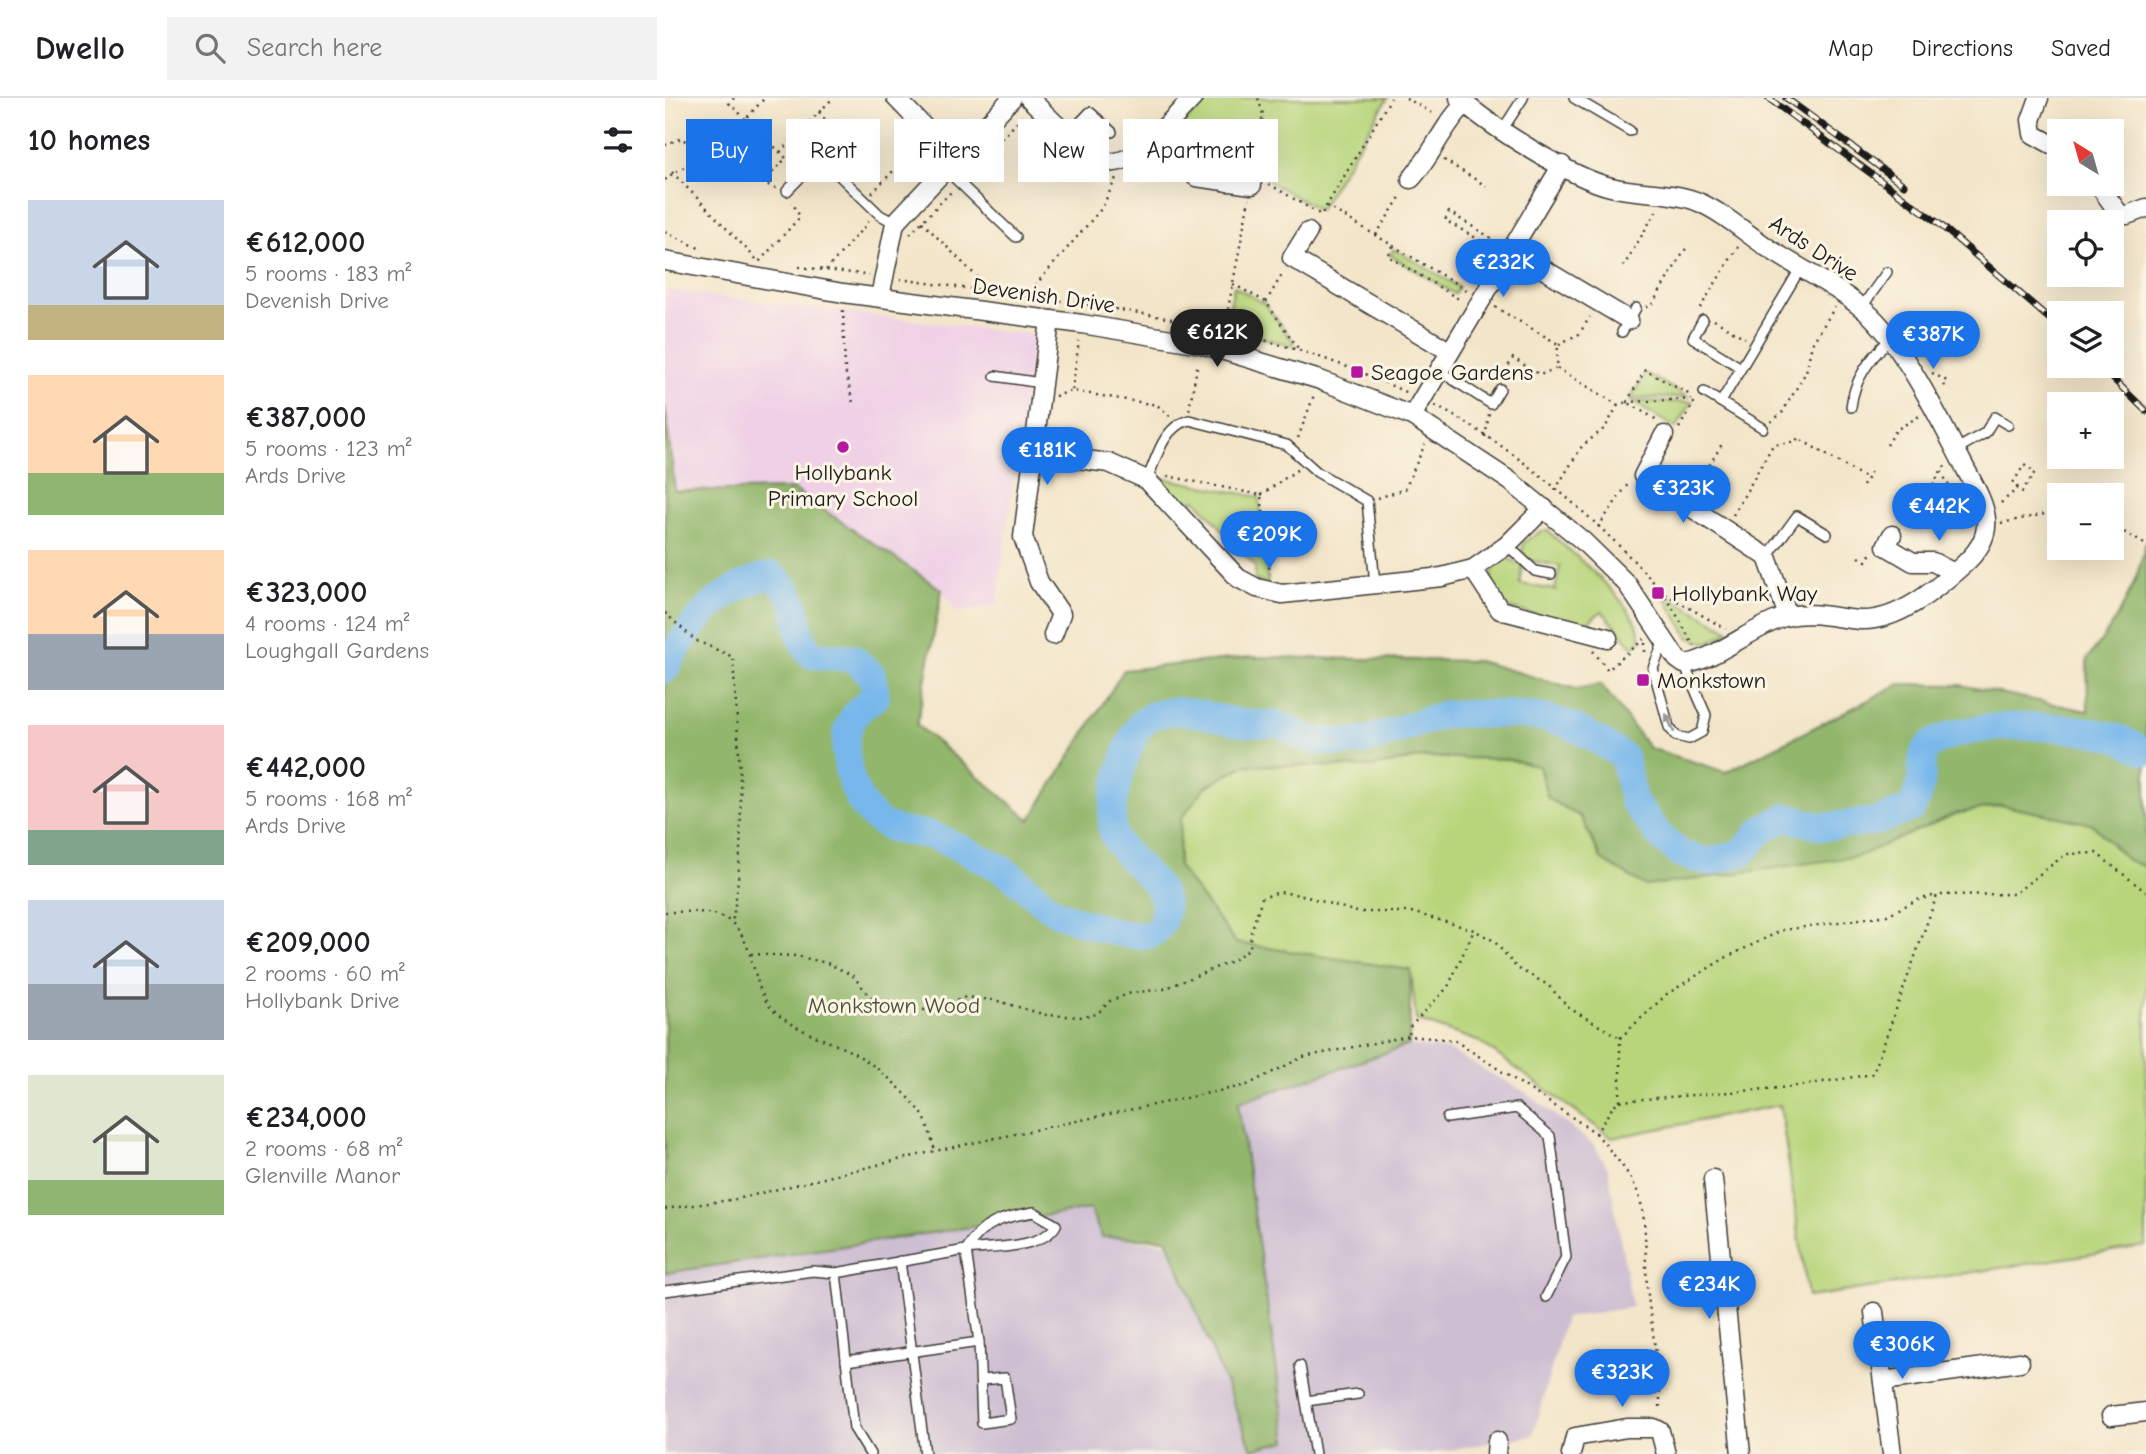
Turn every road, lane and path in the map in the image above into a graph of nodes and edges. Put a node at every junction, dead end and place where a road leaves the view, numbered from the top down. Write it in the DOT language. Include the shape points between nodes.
graph roads {
  1 [pos="734,98"];
  2 [pos="765,98"];
  3 [pos="833,98"];
  4 [pos="1012,98"];
  5 [pos="1029,98"];
  6 [pos="1193,98"];
  7 [pos="1258,98"];
  8 [pos="1391,98"];
  9 [pos="1406,98"];
  10 [pos="1523,98"];
  11 [pos="1574,98"];
  12 [pos="2039,98"];
  13 [pos="898,101"];
  14 [pos="1462,101"];
  15 [pos="819,112"];
  16 [pos="746,118"];
  17 [pos="826,119"];
  18 [pos="915,119"];
  19 [pos="991,119"];
  20 [pos="1050,119"];
  21 [pos="1083,119"];
  22 [pos="1098,119"];
  23 [pos="1173,119"];
  24 [pos="1450,124"];
  25 [pos="1109,129"];
  26 [pos="1503,129"];
  27 [pos="1630,131"];
  28 [pos="1112,132"];
  29 [pos="686,142"];
  30 [pos="2047,142"];
  31 [pos="665,145"];
  32 [pos="780,152"];
  33 [pos="1432,153"];
  34 [pos="786,158"];
  35 [pos="1123,161"];
  36 [pos="1109,164"];
  37 [pos="1112,165"];
  38 [pos="1562,165"];
  39 [pos="686,166"];
  40 [pos="894,170"];
  41 [pos="672,172"];
  42 [pos="665,178"];
  43 [pos="1411,179"];
  44 [pos="796,182"];
  45 [pos="846,182"];
  46 [pos="931,182"];
  47 [pos="965,182"];
  48 [pos="1227,182"];
  49 [pos="1252,185"];
  50 [pos="1486,186"];
  51 [pos="787,191"];
  52 [pos="1668,194"];
  53 [pos="2107,196"];
  54 [pos="865,200"];
  55 [pos="1327,206"];
  56 [pos="2146,208"];
  57 [pos="877,213"];
  58 [pos="922,222"];
  59 [pos="894,223"];
  60 [pos="665,232"];
  61 [pos="1308,232"];
  62 [pos="1746,233"];
  63 [pos="1376,236"];
  64 [pos="1016,237"];
  65 [pos="1393,246"];
  66 [pos="1688,246"];
  67 [pos="704,250"];
  68 [pos="1509,253"];
  69 [pos="1292,258"];
  70 [pos="665,261"];
  71 [pos="749,261"];
  72 [pos="759,262"];
  73 [pos="772,264"];
  74 [pos="799,267"];
  75 [pos="1623,267"];
  76 [pos="1800,269"];
  77 [pos="826,270"];
  78 [pos="1887,272"];
  79 [pos="883,277"];
  80 [pos="1233,284"];
  81 [pos="992,292"];
  82 [pos="843,293"];
  83 [pos="1842,295"];
  84 [pos="1026,296"];
  85 [pos="880,297"];
  86 [pos="1266,302"];
  87 [pos="1599,302"];
  88 [pos="1478,304"];
  89 [pos="1861,308"];
  90 [pos="1050,320"];
  91 [pos="1629,320"];
  92 [pos="1703,320"];
  93 [pos="1082,324"];
  94 [pos="1224,330"];
  95 [pos="1889,340"];
  96 [pos="1201,344"];
  97 [pos="1558,344"];
  98 [pos="1756,344"];
  99 [pos="1300,351"];
  100 [pos="1449,351"];
  101 [pos="1557,368"];
  102 [pos="1741,368"];
  103 [pos="1438,370"];
  104 [pos="995,376"];
  105 [pos="1320,380"];
  106 [pos="1500,389"];
  107 [pos="1040,391"];
  108 [pos="1072,391"];
  109 [pos="1704,392"];
  110 [pos="1695,398"];
  111 [pos="1627,402"];
  112 [pos="1721,402"];
  113 [pos="853,403"];
  114 [pos="1491,404"];
  115 [pos="1618,405"];
  116 [pos="1851,407"];
  117 [pos="1416,408"];
  118 [pos="1932,408"];
  119 [pos="1189,420"];
  120 [pos="1179,423"];
  121 [pos="2008,425"];
  122 [pos="1432,428"];
  123 [pos="1763,428"];
  124 [pos="1664,435"];
  125 [pos="1486,437"];
  126 [pos="1722,444"];
  127 [pos="1887,445"];
  128 [pos="1293,450"];
  129 [pos="1955,450"];
  130 [pos="1031,453"];
  131 [pos="1306,463"];
  132 [pos="1871,471"];
  133 [pos="1941,471"];
  134 [pos="1148,476"];
  135 [pos="1643,476"];
  136 [pos="1867,479"];
  137 [pos="1863,486"];
  138 [pos="1921,486"];
  139 [pos="2018,488"];
  140 [pos="1555,490"];
  141 [pos="1930,491"];
  142 [pos="1261,495"];
  143 [pos="1367,501"];
  144 [pos="1687,502"];
  145 [pos="1544,508"];
  146 [pos="1961,509"];
  147 [pos="2047,512"];
  148 [pos="1986,519"];
  149 [pos="1598,527"];
  150 [pos="1724,530"];
  151 [pos="2124,532"];
  152 [pos="1827,534"];
  153 [pos="1892,535"];
  154 [pos="1507,545"];
  155 [pos="2146,545"];
  156 [pos="1982,546"];
  157 [pos="1767,557"];
  158 [pos="1473,569"];
  159 [pos="1954,573"];
  160 [pos="1551,574"];
  161 [pos="1375,584"];
  162 [pos="1271,592"];
  163 [pos="1662,593"];
  164 [pos="665,613"];
  165 [pos="1789,616"];
  166 [pos="1643,632"];
  167 [pos="1053,635"];
  168 [pos="1742,637"];
  169 [pos="1608,638"];
  170 [pos="1645,638"];
  171 [pos="1665,640"];
  172 [pos="1589,645"];
  173 [pos="1702,659"];
  174 [pos="1683,664"];
  175 [pos="1653,668"];
  176 [pos="2146,892"];
  177 [pos="1937,895"];
  178 [pos="665,912"];
  179 [pos="731,923"];
  180 [pos="1474,930"];
  181 [pos="751,954"];
  182 [pos="1409,1036"];
  183 [pos="1621,1038"];
  184 [pos="1620,1101"];
  185 [pos="1447,1118"];
  186 [pos="1596,1133"];
  187 [pos="935,1151"];
  188 [pos="1713,1179"];
  189 [pos="665,1209"];
  190 [pos="966,1250"];
  191 [pos="899,1261"];
  192 [pos="836,1273"];
  193 [pos="665,1291"];
  194 [pos="1546,1297"];
  195 [pos="1874,1312"];
  196 [pos="979,1342"];
  197 [pos="912,1353"];
  198 [pos="846,1361"];
  199 [pos="2020,1362"];
  200 [pos="1300,1366"];
  201 [pos="981,1381"];
  202 [pos="1883,1381"];
  203 [pos="1358,1394"];
  204 [pos="1306,1401"];
  205 [pos="2146,1412"];
  206 [pos="2111,1416"];
  207 [pos="1660,1431"];
  208 [pos="870,1454"];
  209 [pos="925,1454"];
  210 [pos="1315,1454"];
  211 [pos="1571,1454"];
  212 [pos="1666,1454"];
  213 [pos="1741,1454"];
  214 [pos="1892,1454"];
  1 -- 16 [label="path" via="729,103"];
  2 -- 16 [label="path"];
  3 -- 15 [label="path"];
  4 -- 19 [label="street"];
  5 -- 20 [label="street"];
  6 -- 23 [label="street"];
  7 -- 49 [label="path" via="1263,114"];
  8 -- 55 [label="path"];
  9 -- 24 [label="path"];
  10 -- 26 [label="lane"];
  11 -- 27 [label="lane"];
  12 -- 30 [label="street" via="2031,120 2033,134"];
  13 -- 18 [label="street"];
  14 -- 24 [label="street"];
  14 -- 26 [label="street, Ards Drive"];
  15 -- 17 [label="path"];
  15 -- 32 [label="path"];
  16 -- 32 [label="path"];
  21 -- 22 [label="lane" via="1090,111"];
  24 -- 33 [label="street"];
  25 -- 28 [label="lane"];
  26 -- 38 [label="street, Ards Drive"];
  29 -- 31 [label="path" via="682,138"];
  32 -- 34 [label="path"];
  33 -- 43 [label="street"];
  33 -- 50 [label="path"];
  34 -- 51 [label="path" via="763,183"];
  35 -- 37 [label="street"];
  36 -- 37 [label="street"];
  37 -- 84 [label="path" via="1117,179 1103,208"];
  38 -- 52 [label="street, Ards Drive" via="1607,186"];
  38 -- 68 [label="street"];
  39 -- 41 [label="path"];
  40 -- 54 [label="path"];
  41 -- 42 [label="path"];
  41 -- 72 [label="path"];
  43 -- 63 [label="path"];
  44 -- 51 [label="lane"];
  45 -- 54 [label="lane"];
  46 -- 59 [label="street"];
  47 -- 64 [label="lane"];
  48 -- 49 [label="street"];
  49 -- 55 [label="path" via="1270,184 1321,215"];
  49 -- 80 [label="path"];
  51 -- 72 [label="path" via="800,217"];
  52 -- 62 [label="street, Ards Drive" via="1697,202"];
  52 -- 75 [label="path"];
  53 -- 56 [label="street" via="2120,215"];
  54 -- 57 [label="lane"];
  55 -- 63 [label="path"];
  57 -- 59 [label="lane"];
  57 -- 77 [label="path"];
  58 -- 81 [label="path"];
  59 -- 79 [label="street"];
  60 -- 67 [label="path"];
  61 -- 69 [label="street"];
  62 -- 76 [label="street, Ards Drive"];
  62 -- 92 [label="path" via="1700,309"];
  63 -- 65 [label="path"];
  65 -- 88 [label="path"];
  65 -- 88 [label="path" via="1388,256"];
  66 -- 91 [label="path" via="1651,306"];
  68 -- 68 [label="path" via="1449,212 1445,219"];
  68 -- 87 [label="street"];
  68 -- 88 [label="street"];
  69 -- 86 [label="path"];
  69 -- 100 [label="street"];
  70 -- 82 [label="street, Devenish Drive"];
  71 -- 72 [label="path"];
  72 -- 73 [label="path"];
  74 -- 77 [label="path"];
  76 -- 83 [label="street, Ards Drive"];
  76 -- 98 [label="lane"];
  77 -- 79 [label="path"];
  78 -- 89 [label="lane"];
  79 -- 81 [label="path"];
  79 -- 85 [label="street"];
  80 -- 86 [label="path"];
  80 -- 94 [label="path"];
  81 -- 84 [label="path"];
  82 -- 85 [label="street, Devenish Drive"];
  82 -- 113 [label="path" via="845,370"];
  83 -- 89 [label="street, Ards Drive"];
  83 -- 123 [label="path" via="1812,344 1806,372 1788,403"];
  84 -- 94 [label="path"];
  85 -- 90 [label="street, Devenish Drive"];
  86 -- 99 [label="path"];
  87 -- 91 [label="street"];
  87 -- 97 [label="path" via="1579,334"];
  88 -- 97 [label="path"];
  88 -- 100 [label="street"];
  89 -- 95 [label="street, Ards Drive"];
  90 -- 93 [label="street, Devenish Drive"];
  90 -- 107 [label="street"];
  92 -- 98 [label="path" via="1713,319"];
  92 -- 102 [label="lane" via="1693,338"];
  93 -- 96 [label="street, Devenish Drive"];
  93 -- 108 [label="path"];
  94 -- 99 [label="path"];
  95 -- 116 [label="lane" via="1871,359 1853,391"];
  95 -- 118 [label="street, Ards Drive"];
  96 -- 105 [label="street, Devenish Drive"];
  96 -- 119 [label="path"];
  97 -- 101 [label="path"];
  98 -- 102 [label="lane"];
  99 -- 117 [label="path" via="1345,366"];
  100 -- 103 [label="street"];
  101 -- 106 [label="path" via="1541,376 1513,358"];
  101 -- 115 [label="path"];
  102 -- 112 [label="lane"];
  103 -- 114 [label="lane"];
  103 -- 117 [label="street"];
  104 -- 107 [label="lane"];
  105 -- 117 [label="street, Devenish Drive"];
  105 -- 128 [label="path"];
  106 -- 114 [label="lane"];
  107 -- 108 [label="path"];
  107 -- 130 [label="street"];
  108 -- 120 [label="path" via="1157,405"];
  109 -- 112 [label="lane"];
  110 -- 111 [label="path"];
  110 -- 111 [label="path" via="1645,369"];
  110 -- 124 [label="path" via="1678,430"];
  111 -- 115 [label="path"];
  111 -- 124 [label="path" via="1660,421"];
  112 -- 123 [label="lane"];
  114 -- 125 [label="path"];
  115 -- 140 [label="path" via="1605,428 1582,446"];
  117 -- 122 [label="street, Devenish Drive"];
  117 -- 125 [label="path" via="1448,412"];
  118 -- 127 [label="path" via="1896,430"];
  118 -- 129 [label="street, Ards Drive"];
  119 -- 120 [label="lane"];
  119 -- 128 [label="lane"];
  120 -- 134 [label="lane" via="1169,432"];
  121 -- 129 [label="lane" via="1995,417 1985,433"];
  122 -- 143 [label="path" via="1405,489"];
  122 -- 145 [label="street, Devenish Drive"];
  124 -- 135 [label="street"];
  125 -- 140 [label="path"];
  126 -- 144 [label="path"];
  128 -- 131 [label="lane"];
  129 -- 133 [label="path"];
  129 -- 148 [label="street, Ards Drive"];
  130 -- 134 [label="street" via="1109,463"];
  130 -- 167 [label="street" via="1023,537 1039,582 1061,614"];
  131 -- 142 [label="path"];
  131 -- 143 [label="lane"];
  132 -- 136 [label="path"];
  133 -- 141 [label="path"];
  133 -- 146 [label="path"];
  134 -- 142 [label="path"];
  134 -- 162 [label="street" via="1238,578"];
  135 -- 144 [label="street"];
  135 -- 149 [label="path" via="1624,486"];
  136 -- 137 [label="path"];
  136 -- 150 [label="path" via="1798,438 1773,446"];
  138 -- 141 [label="path"];
  139 -- 139 [label="path" via="2013,484 2024,465 2035,472 2026,489 2021,492"];
  139 -- 148 [label="path"];
  140 -- 149 [label="path"];
  141 -- 146 [label="path"];
  142 -- 162 [label="path"];
  143 -- 161 [label="lane"];
  144 -- 150 [label="street"];
  145 -- 154 [label="street"];
  145 -- 171 [label="street, Devenish Drive" via="1627,584"];
  146 -- 156 [label="path"];
  147 -- 148 [label="path"];
  148 -- 156 [label="street"];
  149 -- 163 [label="path"];
  150 -- 157 [label="street"];
  151 -- 155 [label="path"];
  152 -- 157 [label="lane" via="1797,516"];
  153 -- 159 [label="street" via="1886,546 1913,562 1933,562"];
  154 -- 158 [label="street"];
  154 -- 160 [label="lane" via="1535,571"];
  156 -- 159 [label="street"];
  157 -- 165 [label="street"];
  158 -- 161 [label="street"];
  158 -- 169 [label="street" via="1500,610"];
  159 -- 165 [label="street" via="1888,615 1863,620"];
  161 -- 162 [label="street"];
  163 -- 168 [label="path"];
  163 -- 173 [label="path"];
  164 -- 179 [label="path" via="695,640 733,657 740,807 739,883"];
  165 -- 168 [label="street"];
  166 -- 170 [label="path"];
  168 -- 173 [label="street"];
  170 -- 172 [label="path" via="1608,670"];
  170 -- 175 [label="path" via="1643,653"];
  171 -- 174 [label="street, Devenish Drive"];
  171 -- 175 [label="lane"];
  173 -- 174 [label="street"];
  174 -- 175 [label="lane, one-way" via="1706,715 1702,732 1689,739 1676,736 1669,727"];
  176 -- 177 [label="path" via="2096,853 2066,854 2014,894"];
  177 -- 183 [label="path" via="1887,915 1783,930 1725,957 1667,994"];
  177 -- 184 [label="path" via="1873,1074 1791,1087"];
  178 -- 179 [label="path" via="694,912"];
  179 -- 181 [label="path"];
  180 -- 181 [label="path" via="1411,912 1357,912 1279,892 1262,898 1251,948 1232,961 1164,989 1131,993 1084,1017 1046,1015 966,997 925,1010 897,1007 876,1003 852,975 827,963"];
  180 -- 182 [label="path" via="1448,987 1410,1027"];
  180 -- 183 [label="path" via="1494,941 1517,968 1548,985 1569,1008"];
  181 -- 187 [label="path" via="760,987 775,1013 854,1053 886,1078 922,1113"];
  182 -- 186 [label="path" via="1454,1040"];
  182 -- 187 [label="path" via="1303,1057 1247,1085"];
  183 -- 184 [label="path"];
  184 -- 186 [label="path"];
  185 -- 194 [label="lane" via="1517,1108 1550,1136 1566,1258"];
  186 -- 207 [label="path" via="1640,1198 1647,1291 1661,1373"];
  187 -- 189 [label="path" via="737,1199"];
  188 -- 213 [label="street"];
  190 -- 190 [label="lane" via="976,1233 1001,1218 1034,1212 1056,1225 1036,1240"];
  190 -- 191 [label="lane"];
  190 -- 196 [label="lane"];
  191 -- 192 [label="lane"];
  191 -- 197 [label="lane"];
  192 -- 193 [label="lane" via="813,1270"];
  192 -- 198 [label="lane"];
  195 -- 202 [label="street"];
  196 -- 197 [label="lane"];
  196 -- 201 [label="lane"];
  197 -- 198 [label="lane"];
  197 -- 209 [label="lane"];
  198 -- 208 [label="lane" via="854,1428"];
  199 -- 202 [label="street"];
  200 -- 204 [label="lane"];
  201 -- 201 [label="lane" via="982,1423 1011,1419 1005,1378"];
  202 -- 214 [label="street"];
  203 -- 204 [label="lane"];
  204 -- 210 [label="lane"];
  205 -- 206 [label="street"];
  207 -- 211 [label="street" via="1627,1428 1575,1437"];
  207 -- 212 [label="street"];
}
